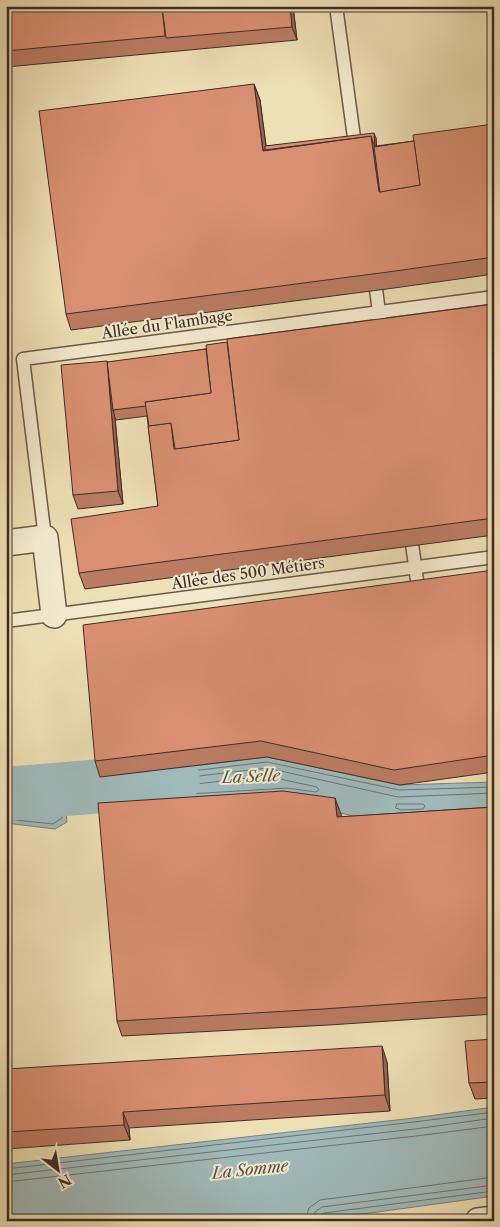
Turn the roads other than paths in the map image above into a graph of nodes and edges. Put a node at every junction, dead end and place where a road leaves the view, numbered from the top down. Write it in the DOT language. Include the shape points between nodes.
graph roads {
  1 [pos="336,6"];
  2 [pos="358,164"];
  3 [pos="372,263"];
  4 [pos="494,297"];
  5 [pos="379,312"];
  6 [pos="385,351"];
  7 [pos="408,518"];
  8 [pos="45,538"];
  9 [pos="6,543"];
  10 [pos="494,556"];
  11 [pos="415,567"];
  12 [pos="420,606"];
  13 [pos="54,615"];
  14 [pos="6,621"];
  15 [pos="494,1219"];
  16 [pos="478,1221"];
  1 -- 2 [label="lane"];
  3 -- 5 [label="lane"];
  4 -- 5 [label="lane, Allée du Flambage"];
  5 -- 6 [label="lane"];
  5 -- 8 [label="lane, Allée du Flambage" via="23,359"];
  7 -- 11 [label="lane"];
  8 -- 9 [label="street"];
  8 -- 13 [label="street"];
  10 -- 11 [label="lane, Allée des 500 Métiers"];
  11 -- 12 [label="lane"];
  11 -- 13 [label="lane, Allée des 500 Métiers"];
  13 -- 14 [label="lane, Allée des 500 Métiers"];
  15 -- 16 [label="street"];
}
